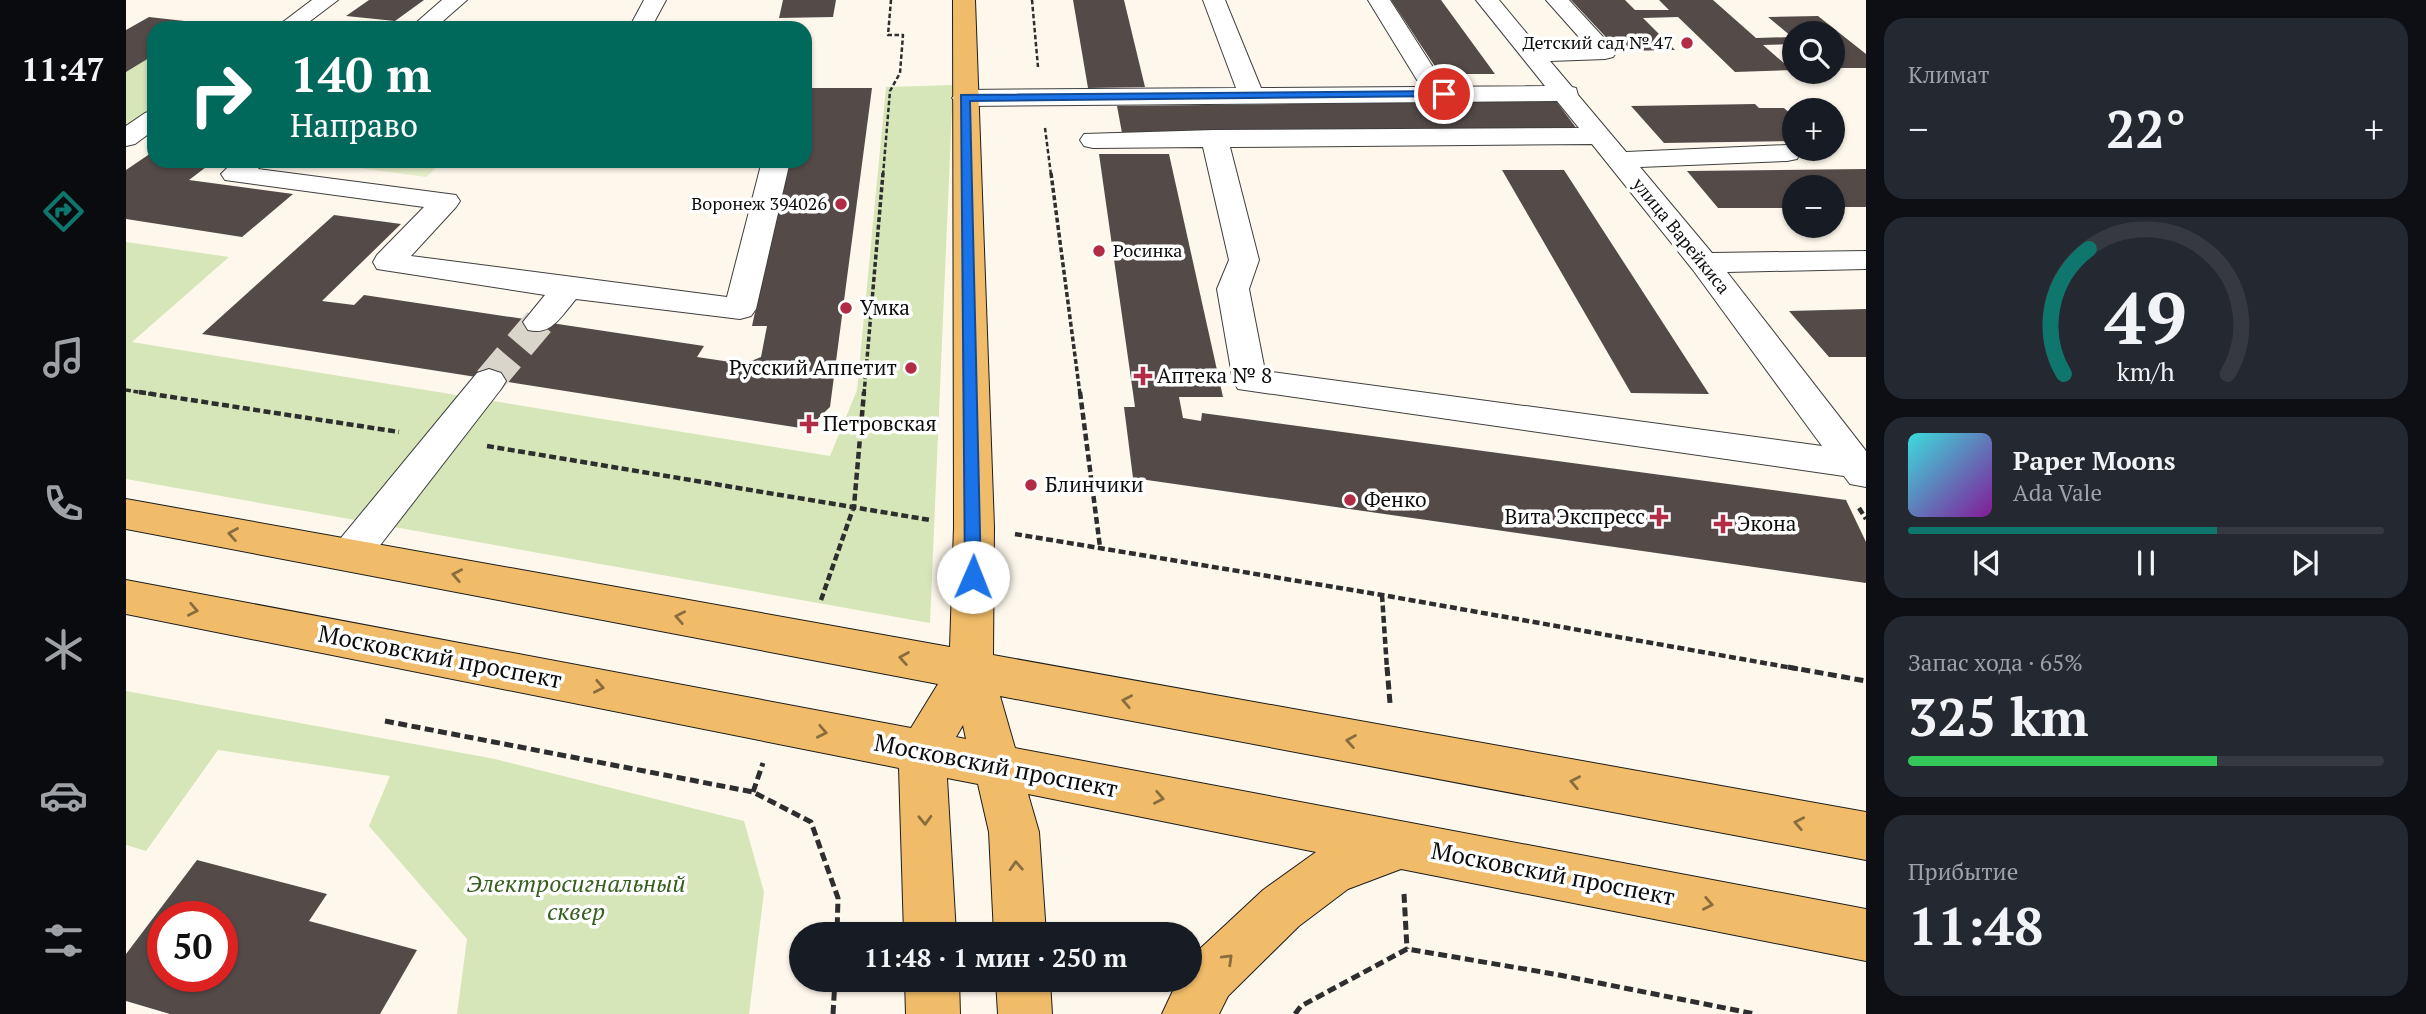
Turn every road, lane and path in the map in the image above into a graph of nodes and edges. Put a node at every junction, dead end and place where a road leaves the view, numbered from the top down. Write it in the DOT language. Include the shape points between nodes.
graph roads {
  1 [pos="327,0"];
  2 [pos="456,0"];
  3 [pos="655,0"];
  4 [pos="891,0"];
  5 [pos="964,0"];
  6 [pos="1032,0"];
  7 [pos="1214,0"];
  8 [pos="1379,0"];
  9 [pos="1488,0"];
  10 [pos="1557,0"];
  11 [pos="296,21"];
  12 [pos="429,21"];
  13 [pos="644,21"];
  14 [pos="1532,54"];
  15 [pos="1426,75"];
  16 [pos="1567,93"];
  17 [pos="1251,95"];
  18 [pos="1040,96"];
  19 [pos="965,98"];
  20 [pos="147,123"];
  21 [pos="1600,136"];
  22 [pos="126,138"];
  23 [pos="1214,138"];
  24 [pos="1093,140"];
  25 [pos="1782,153"];
  26 [pos="1619,160"];
  27 [pos="242,168"];
  28 [pos="774,168"];
  29 [pos="1866,260"];
  30 [pos="1704,264"];
  31 [pos="568,288"];
  32 [pos="539,322"];
  33 [pos="489,381"];
  34 [pos="126,390"];
  35 [pos="442,439"];
  36 [pos="1861,471"];
  37 [pos="854,506"];
  38 [pos="126,514"];
  39 [pos="912,517"];
  40 [pos="1032,537"];
  41 [pos="1100,547"];
  42 [pos="350,555"];
  43 [pos="126,597"];
  44 [pos="807,640"];
  45 [pos="971,670"];
  46 [pos="1866,681"];
  47 [pos="385,721"];
  48 [pos="777,724"];
  49 [pos="922,752"];
  50 [pos="996,766"];
  51 [pos="753,792"];
  52 [pos="1866,836"];
  53 [pos="1401,844"];
  54 [pos="837,922"];
  55 [pos="929,922"];
  56 [pos="1019,922"];
  57 [pos="1866,935"];
  58 [pos="834,992"];
  59 [pos="932,992"];
  60 [pos="1024,992"];
  61 [pos="833,1014"];
  62 [pos="933,1014"];
  63 [pos="1025,1014"];
  64 [pos="1189,1014"];
  65 [pos="1295,1014"];
  66 [pos="1755,1014"];
  1 -- 11 [label="street"];
  2 -- 12 [label="street"];
  3 -- 13 [label="street"];
  4 -- 37 [label="path" via="888,35 903,35 900,73 890,91"];
  5 -- 19 [label="main road"];
  6 -- 18 [label="path"];
  7 -- 17 [label="street"];
  8 -- 15 [label="street"];
  9 -- 14 [label="street, улица Варейкиса"];
  10 -- 14 [label="street" via="1605,52"];
  14 -- 16 [label="street, улица Варейкиса"];
  16 -- 17 [label="street"];
  16 -- 21 [label="street, улица Варейкиса"];
  17 -- 18 [label="street"];
  18 -- 19 [label="street"];
  18 -- 41 [label="path"];
  19 -- 45 [label="main road" via="974,527"];
  20 -- 22 [label="street"];
  21 -- 23 [label="street"];
  21 -- 26 [label="street, улица Варейкиса"];
  23 -- 24 [label="street"];
  23 -- 36 [label="street" via="1244,260 1233,289 1250,381"];
  25 -- 26 [label="street"];
  26 -- 30 [label="street, улица Варейкиса"];
  27 -- 31 [label="street" via="235,174 446,201 388,262"];
  28 -- 31 [label="street" via="740,309"];
  29 -- 30 [label="street"];
  30 -- 36 [label="street, улица Варейкиса"];
  31 -- 32 [label="street"];
  33 -- 35 [label="street"];
  34 -- 35 [label="path"];
  35 -- 37 [label="path"];
  35 -- 42 [label="street"];
  37 -- 39 [label="path"];
  37 -- 44 [label="path"];
  42 -- 38 [label="main road, one-way"];
  40 -- 41 [label="path"];
  41 -- 46 [label="path"];
  44 -- 42 [label="main road, one-way"];
  43 -- 48 [label="main road, Московский проспект, one-way"];
  45 -- 44 [label="main road, one-way"];
  45 -- 49 [label="main road"];
  45 -- 50 [label="main road"];
  52 -- 45 [label="main road, one-way"];
  47 -- 51 [label="path"];
  48 -- 49 [label="main road, Московский проспект, one-way"];
  48 -- 51 [label="path"];
  49 -- 50 [label="main road, Московский проспект"];
  49 -- 55 [label="main road, one-way"];
  50 -- 53 [label="main road, Московский проспект, one-way"];
  56 -- 50 [label="main road, one-way" via="1014,832"];
  51 -- 54 [label="path" via="811,822 838,898"];
  53 -- 57 [label="main road, Московский проспект, one-way"];
  64 -- 53 [label="main road, one-way" via="1209,976 1281,908 1332,870"];
  58 -- 61 [label="path"];
  59 -- 62 [label="main road"];
  60 -- 63 [label="main road"];
  65 -- 66 [label="path" via="1301,1006 1407,949"];
}
